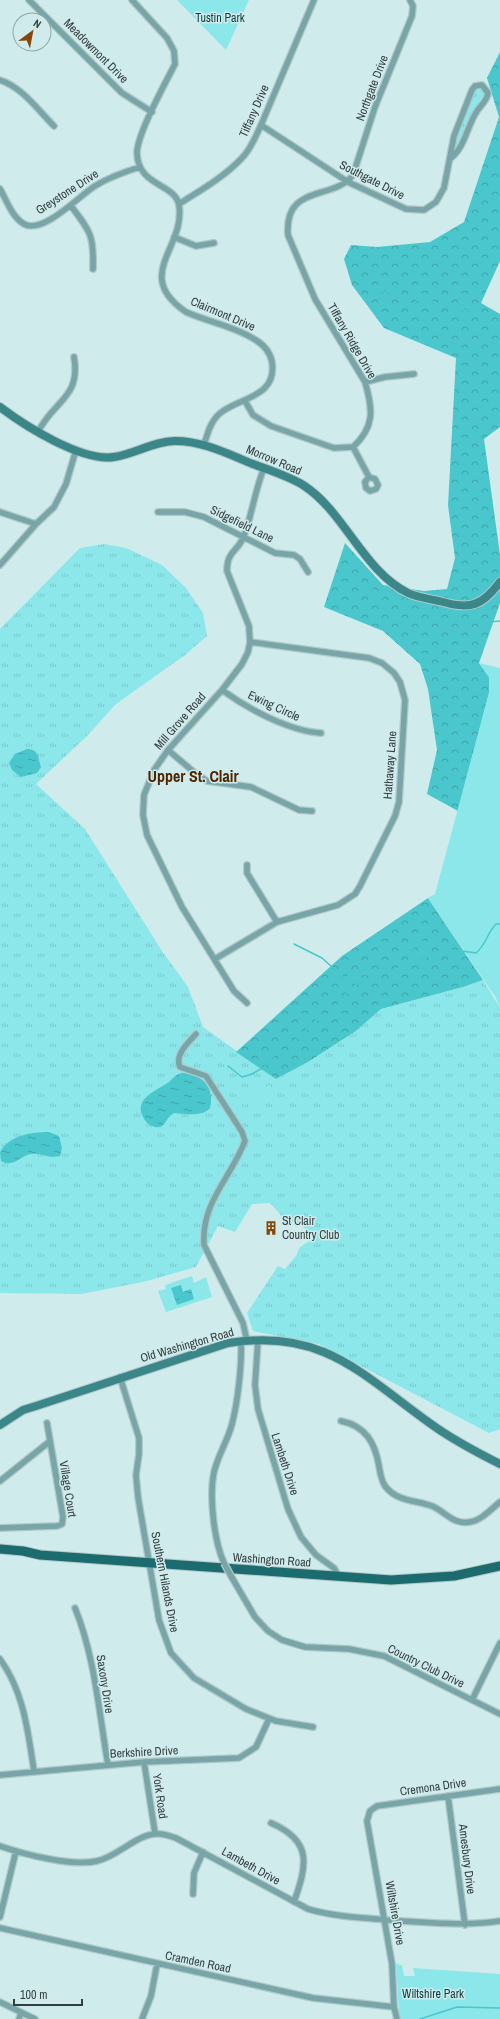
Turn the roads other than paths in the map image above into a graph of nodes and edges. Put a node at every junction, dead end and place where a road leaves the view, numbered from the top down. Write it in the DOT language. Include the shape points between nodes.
graph roads {
  1 [pos="29,0"];
  2 [pos="132,0"];
  3 [pos="314,0"];
  4 [pos="410,0"];
  5 [pos="0,80"];
  6 [pos="152,112"];
  7 [pos="54,126"];
  8 [pos="261,126"];
  9 [pos="451,158"];
  10 [pos="140,167"];
  11 [pos="348,182"];
  12 [pos="0,189"];
  13 [pos="179,204"];
  14 [pos="70,206"];
  15 [pos="174,237"];
  16 [pos="214,243"];
  17 [pos="93,269"];
  18 [pos="74,357"];
  19 [pos="414,374"];
  20 [pos="365,382"];
  21 [pos="245,401"];
  22 [pos="0,407"];
  23 [pos="38,432"];
  24 [pos="204,445"];
  25 [pos="353,447"];
  26 [pos="76,450"];
  27 [pos="264,468"];
  28 [pos="369,477"];
  29 [pos="0,512"];
  30 [pos="158,512"];
  31 [pos="36,524"];
  32 [pos="243,538"];
  33 [pos="0,565"];
  34 [pos="308,572"];
  35 [pos="500,582"];
  36 [pos="250,642"];
  37 [pos="222,690"];
  38 [pos="320,733"];
  39 [pos="168,750"];
  40 [pos="312,811"];
  41 [pos="247,864"];
  42 [pos="277,922"];
  43 [pos="215,959"];
  44 [pos="247,1003"];
  45 [pos="196,1034"];
  46 [pos="258,1340"];
  47 [pos="244,1341"];
  48 [pos="120,1378"];
  49 [pos="341,1421"];
  50 [pos="47,1423"];
  51 [pos="0,1425"];
  52 [pos="49,1442"];
  53 [pos="500,1464"];
  54 [pos="0,1481"];
  55 [pos="500,1502"];
  56 [pos="0,1528"];
  57 [pos="0,1549"];
  58 [pos="40,1555"];
  59 [pos="0,1556"];
  60 [pos="149,1563"];
  61 [pos="500,1566"];
  62 [pos="339,1577"];
  63 [pos="75,1608"];
  64 [pos="500,1643"];
  65 [pos="0,1659"];
  66 [pos="472,1700"];
  67 [pos="500,1714"];
  68 [pos="269,1719"];
  69 [pos="313,1726"];
  70 [pos="144,1762"];
  71 [pos="108,1765"];
  72 [pos="34,1771"];
  73 [pos="0,1775"];
  74 [pos="500,1789"];
  75 [pos="448,1796"];
  76 [pos="370,1811"];
  77 [pos="271,1823"];
  78 [pos="155,1834"];
  79 [pos="0,1846"];
  80 [pos="16,1851"];
  81 [pos="203,1852"];
  82 [pos="193,1894"];
  83 [pos="294,1902"];
  84 [pos="0,1917"];
  85 [pos="384,1919"];
  86 [pos="500,1921"];
  87 [pos="465,1925"];
  88 [pos="0,1928"];
  89 [pos="157,1964"];
  90 [pos="0,2002"];
  91 [pos="394,2007"];
  92 [pos="22,2013"];
  93 [pos="19,2019"];
  94 [pos="35,2019"];
  95 [pos="142,2019"];
  96 [pos="397,2019"];
  1 -- 6 [label="street, Meadowmont Drive" via="122,93"];
  2 -- 6 [label="street" via="167,38 174,51 175,64"];
  3 -- 8 [label="street, Tiffany Drive"];
  4 -- 11 [label="street, Northgate Drive" via="412,16 375,107 353,175"];
  5 -- 7 [label="street" via="10,83"];
  6 -- 10 [label="street" via="139,139 137,154"];
  8 -- 11 [label="street, Southgate Drive"];
  8 -- 13 [label="street, Tiffany Drive" via="243,157 217,180"];
  9 -- 9 [label="street, Southgate Drive" via="454,136 472,90 475,86 482,85 488,93 488,98 477,111 457,153"];
  9 -- 11 [label="street, Southgate Drive" via="440,196 424,210 406,209"];
  10 -- 13 [label="street" via="148,179 167,190"];
  10 -- 14 [label="street, Greystone Drive" via="94,186"];
  11 -- 20 [label="street, Tiffany Ridge Drive" via="315,193 300,202 289,217 288,235 315,298"];
  12 -- 14 [label="street, Greystone Drive" via="14,216 25,225 41,224"];
  13 -- 15 [label="street, Clairmont Drive" via="179,219"];
  14 -- 17 [label="street" via="88,228 93,239"];
  15 -- 16 [label="street" via="196,246"];
  15 -- 21 [label="street, Clairmont Drive" via="162,265 165,290 172,300 193,315 253,338 268,351 272,371 268,384"];
  18 -- 23 [label="street" via="77,373 72,389 47,417"];
  19 -- 20 [label="street"];
  20 -- 25 [label="street, Tiffany Ridge Drive" via="369,395 370,424 362,439"];
  21 -- 24 [label="street, Clairmont Drive" via="217,416 210,425"];
  21 -- 25 [label="street" via="253,415 271,426 330,447"];
  22 -- 23 [label="street, Morrow Road"];
  23 -- 26 [label="street, Morrow Road"];
  24 -- 26 [label="street, Morrow Road" via="173,441 113,457 89,456"];
  24 -- 27 [label="street, Morrow Road"];
  25 -- 28 [label="street"];
  26 -- 31 [label="street" via="60,498"];
  27 -- 32 [label="street, Mill Grove Road"];
  27 -- 35 [label="street, Morrow Road" via="303,485 314,493 368,558 408,592 455,606 466,606 481,602"];
  29 -- 31 [label="street"];
  30 -- 32 [label="street, Sidgefield Lane" via="195,514"];
  31 -- 33 [label="street"];
  32 -- 34 [label="street, Sidgefield Lane" via="275,553 294,555 300,559"];
  32 -- 36 [label="street, Mill Grove Road" via="228,559 227,571 247,621"];
  36 -- 37 [label="street, Mill Grove Road" via="246,658"];
  36 -- 42 [label="street, Hathaway Lane" via="376,660 394,673 400,682 405,700 399,802 395,816 360,886 355,894 338,905"];
  37 -- 38 [label="street, Ewing Circle" via="291,728"];
  37 -- 39 [label="street, Mill Grove Road"];
  39 -- 40 [label="street" via="207,782 251,786 299,810"];
  39 -- 43 [label="street, Mill Grove Road" via="154,770 144,795 143,815 147,835 182,907"];
  41 -- 42 [label="street" via="247,873"];
  42 -- 43 [label="street, Hathaway Lane"];
  43 -- 44 [label="street, Mill Grove Road" via="234,991"];
  45 -- 47 [label="street, Country Club Drive" via="180,1054 178,1063 180,1067 206,1076 242,1132 245,1141 214,1196 205,1219 203,1236 204,1245 243,1323"];
  46 -- 47 [label="street, Old Washington Road"];
  46 -- 53 [label="street, Old Washington Road" via="286,1341 312,1346 338,1357 432,1425"];
  46 -- 62 [label="street, Lambeth Drive" via="258,1409 288,1510 306,1543 316,1555 334,1568"];
  47 -- 48 [label="street, Old Washington Road" via="228,1343"];
  47 -- 66 [label="street, Country Club Drive, bridge" via="233,1419 213,1480 216,1532 224,1563 255,1617 268,1631 282,1640 305,1647 349,1649 384,1656"];
  48 -- 51 [label="street, Old Washington Road" via="23,1410"];
  48 -- 60 [label="street, Southern Hilands Drive" via="139,1438 137,1489"];
  49 -- 55 [label="street" via="356,1425 370,1438 376,1449 383,1483 397,1496 431,1506 450,1519 465,1522 479,1519"];
  50 -- 52 [label="street, Village Court"];
  52 -- 54 [label="street"];
  52 -- 56 [label="street, Village Court" via="63,1517 62,1524"];
  57 -- 58 [label="main road, Washington Road"];
  58 -- 59 [label="main road, Washington Road"];
  58 -- 60 [label="main road, Washington Road"];
  60 -- 62 [label="main road, Washington Road"];
  60 -- 68 [label="street, Southern Hilands Drive" via="160,1628 174,1658 198,1681 246,1709"];
  61 -- 62 [label="main road, Washington Road" via="435,1578 391,1580"];
  63 -- 71 [label="street, Saxony Drive" via="85,1631"];
  64 -- 66 [label="street"];
  65 -- 72 [label="street" via="9,1671 19,1693 27,1724"];
  66 -- 67 [label="street, Country Club Drive"];
  68 -- 69 [label="street, Southern Hilands Drive"];
  68 -- 70 [label="street, Berkshire Drive" via="256,1747 238,1758"];
  70 -- 71 [label="street, Berkshire Drive"];
  70 -- 78 [label="street, York Road"];
  71 -- 72 [label="street, Berkshire Drive"];
  72 -- 73 [label="street, Berkshire Drive"];
  74 -- 75 [label="street, Cremona Drive"];
  75 -- 76 [label="street, Cremona Drive" via="378,1806"];
  75 -- 87 [label="street, Amesbury Drive"];
  76 -- 85 [label="street, Wiltshire Drive" via="367,1821"];
  77 -- 83 [label="street" via="293,1834 304,1860 304,1875"];
  78 -- 80 [label="street" via="138,1840 111,1856 80,1863"];
  78 -- 81 [label="street, Lambeth Drive" via="176,1838"];
  79 -- 80 [label="street"];
  80 -- 84 [label="street"];
  81 -- 82 [label="street" via="194,1873"];
  81 -- 83 [label="street, Lambeth Drive"];
  83 -- 85 [label="street, Lambeth Drive" via="328,1915"];
  85 -- 87 [label="street, Lambeth Drive"];
  85 -- 91 [label="street, Wiltshire Drive" via="392,1964"];
  86 -- 87 [label="street, Lambeth Drive"];
  88 -- 89 [label="street, Cramden Road"];
  89 -- 91 [label="street, Cramden Road" via="313,1998"];
  89 -- 95 [label="street" via="151,1996"];
  90 -- 92 [label="street"];
  91 -- 96 [label="street, Wiltshire Drive"];
  92 -- 93 [label="street"];
  92 -- 94 [label="street"];
}
